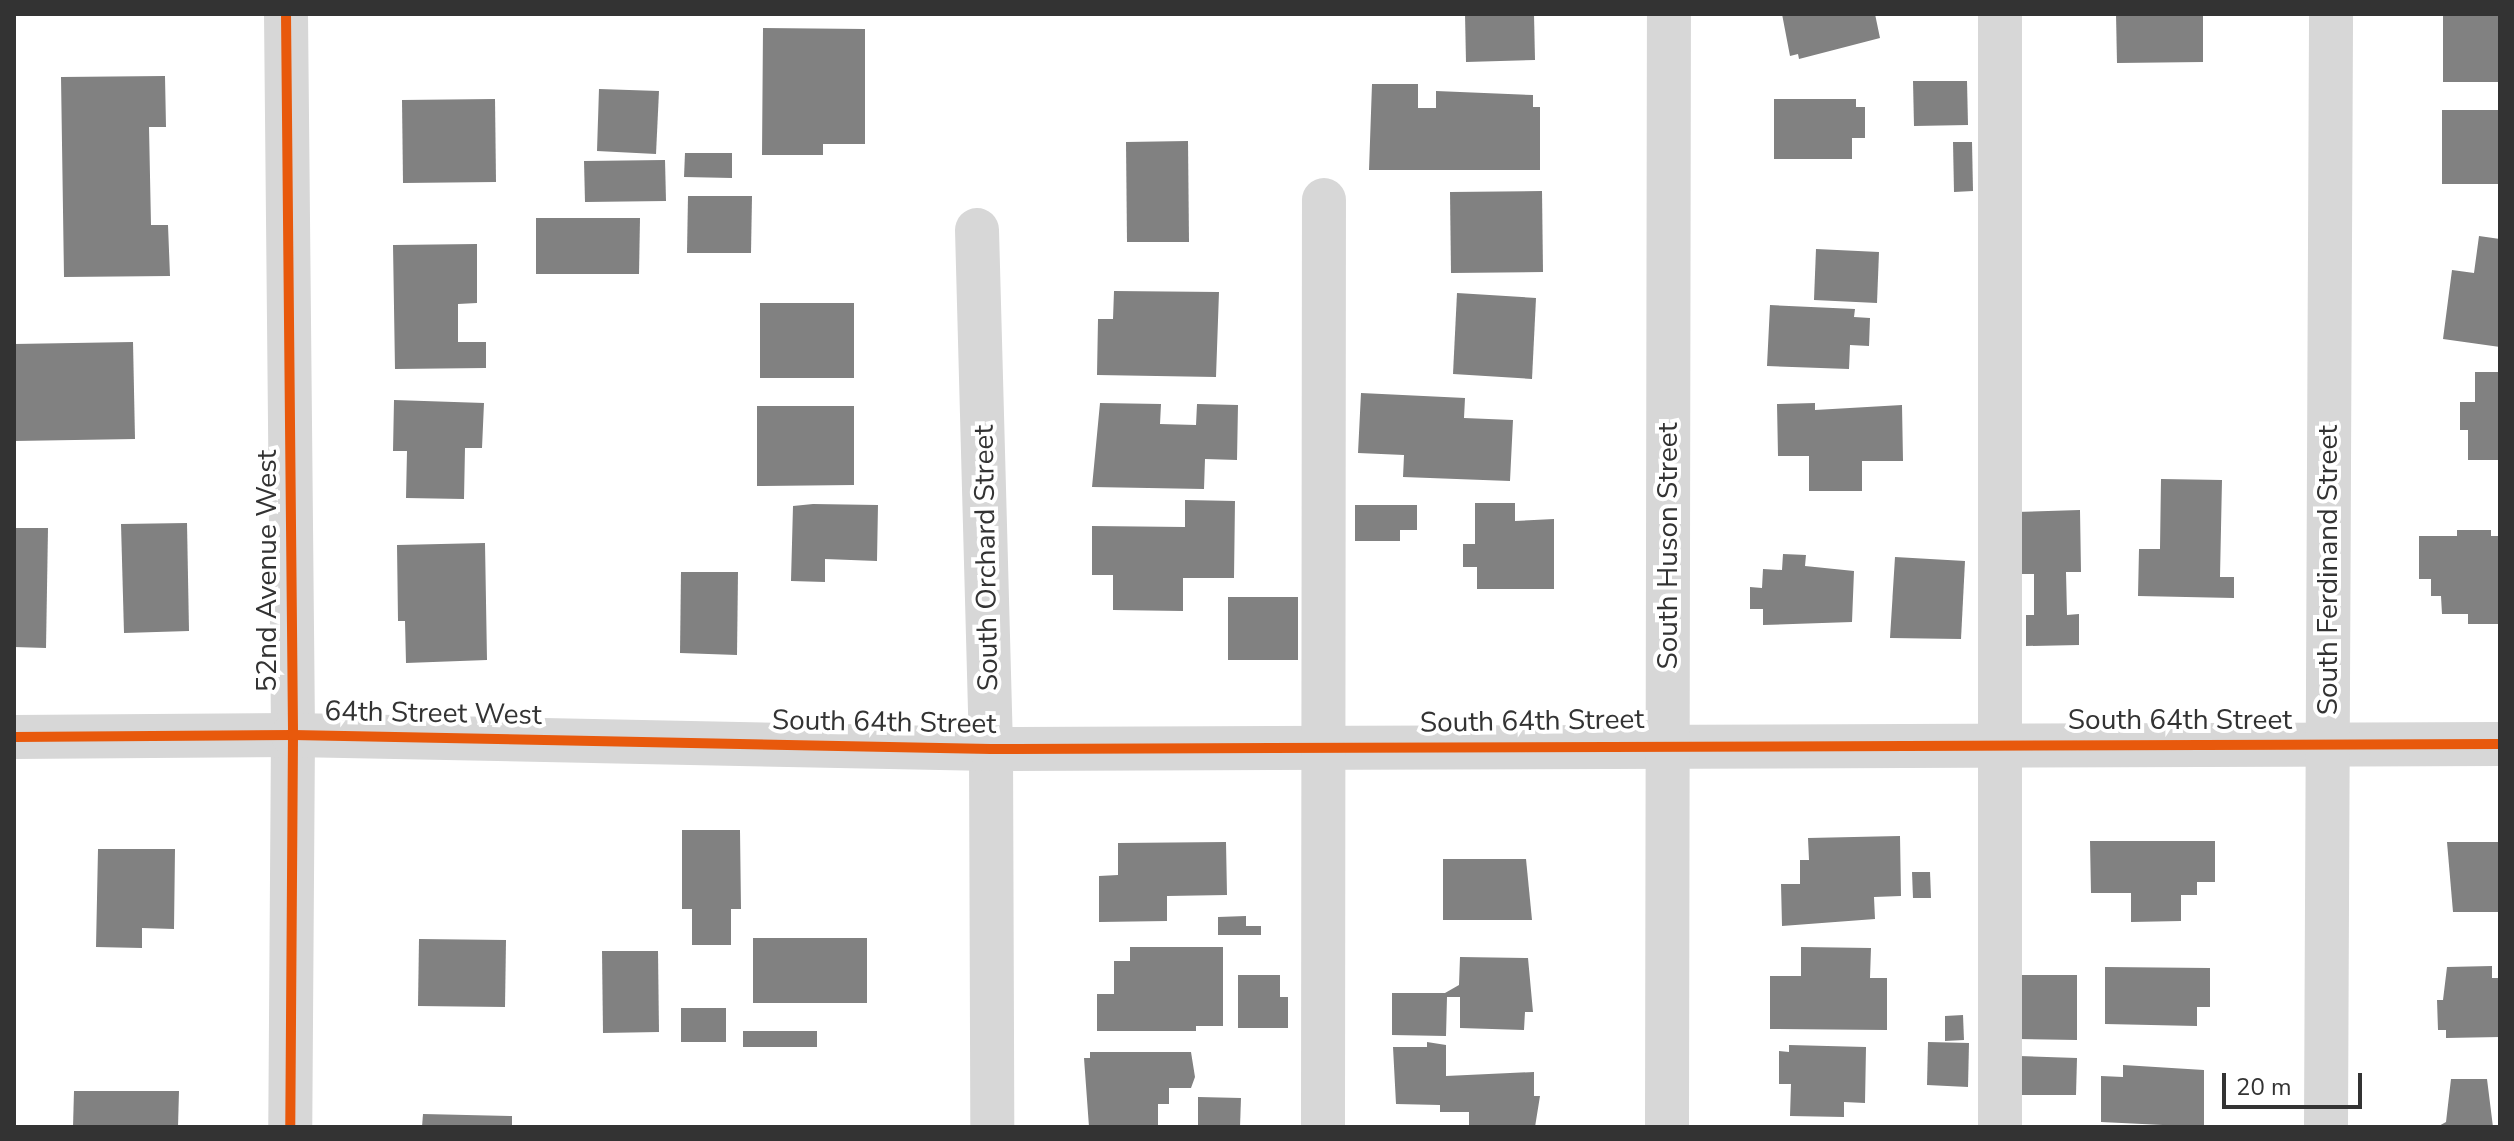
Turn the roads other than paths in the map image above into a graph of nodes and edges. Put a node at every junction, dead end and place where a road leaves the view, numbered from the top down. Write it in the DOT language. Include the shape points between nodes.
graph roads {
  1 [pos="286,14"];
  2 [pos="1669,14"];
  3 [pos="2000,14"];
  4 [pos="2331,14"];
  5 [pos="1324,200"];
  6 [pos="977,230"];
  7 [pos="293,735"];
  8 [pos="14,737"];
  9 [pos="564,739"];
  10 [pos="2003,743"];
  11 [pos="1668,744"];
  12 [pos="2500,744"];
  13 [pos="2327,745"];
  14 [pos="1326,747"];
  15 [pos="991,749"];
  16 [pos="290,1127"];
  17 [pos="992,1127"];
  18 [pos="1323,1127"];
  19 [pos="1667,1127"];
  20 [pos="2000,1127"];
  21 [pos="2326,1127"];
  1 -- 7 [label="street, 52nd Avenue West"];
  2 -- 11 [label="street, South Huson Street"];
  3 -- 10 [label="street"];
  4 -- 13 [label="street, South Ferdinand Street"];
  5 -- 14 [label="street"];
  6 -- 15 [label="street, South Orchard Street"];
  7 -- 8 [label="street, 64th Street West"];
  7 -- 9 [label="street, 64th Street West"];
  7 -- 16 [label="street, 52nd Avenue West"];
  9 -- 15 [label="street, South 64th Street"];
  10 -- 11 [label="street, South 64th Street"];
  10 -- 13 [label="street, South 64th Street"];
  10 -- 20 [label="street"];
  11 -- 14 [label="street, South 64th Street"];
  11 -- 19 [label="street, South Huson Street"];
  12 -- 13 [label="street, South 64th Street"];
  13 -- 21 [label="street, South Ferdinand Street"];
  14 -- 15 [label="street, South 64th Street"];
  14 -- 18 [label="street"];
  15 -- 17 [label="street, South Orchard Street"];
}
